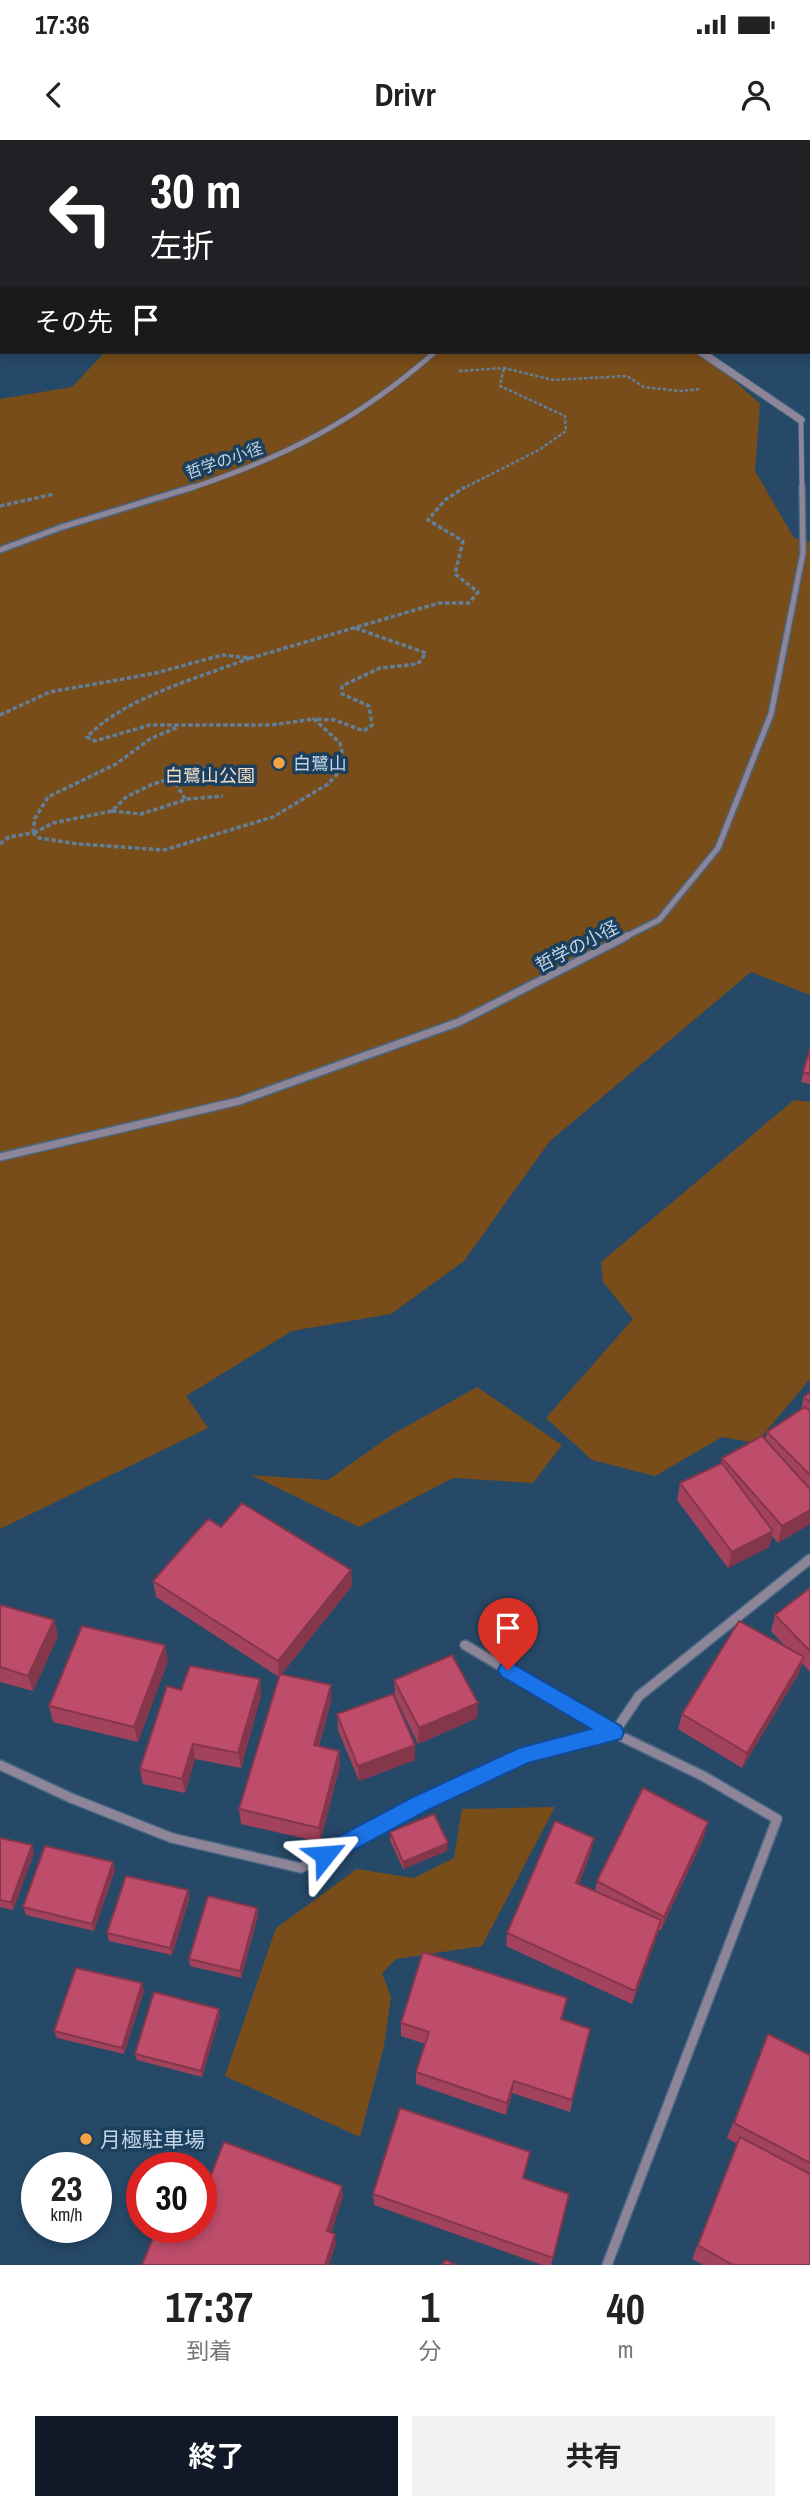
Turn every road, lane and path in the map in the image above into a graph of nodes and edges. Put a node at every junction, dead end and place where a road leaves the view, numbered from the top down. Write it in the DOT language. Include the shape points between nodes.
graph roads {
  1 [pos="433,354"];
  2 [pos="704,354"];
  3 [pos="504,368"];
  4 [pos="457,372"];
  5 [pos="742,381"];
  6 [pos="801,420"];
  7 [pos="810,425"];
  8 [pos="0,550"];
  9 [pos="354,628"];
  10 [pos="251,658"];
  11 [pos="0,715"];
  12 [pos="314,719"];
  13 [pos="180,726"];
  14 [pos="205,768"];
  15 [pos="172,777"];
  16 [pos="223,796"];
  17 [pos="185,799"];
  18 [pos="111,811"];
  19 [pos="33,833"];
  20 [pos="0,844"];
  21 [pos="0,1157"];
  22 [pos="810,1559"];
  23 [pos="465,1645"];
  24 [pos="614,1733"];
  25 [pos="0,1765"];
  26 [pos="607,2265"];
  1 -- 8 [label="street, 哲学の小径" via="399,385 324,434 264,462 47,530"];
  2 -- 5 [label="street"];
  3 -- 4 [label="path"];
  3 -- 5 [label="path" via="552,380 627,376 644,387 680,391"];
  3 -- 9 [label="path" via="500,386 565,416 566,431 432,510 428,520 463,541 455,574 478,592 469,603 439,603"];
  5 -- 6 [label="street"];
  6 -- 7 [label="street"];
  6 -- 21 [label="street, 哲学の小径" via="803,553 771,713 718,848 659,920 446,1027 239,1101"];
  9 -- 10 [label="path"];
  9 -- 12 [label="path" via="426,653 418,664 380,668 342,686 342,694 369,706 372,725 364,731 335,720"];
  10 -- 11 [label="path" via="222,654 156,673 50,692"];
  10 -- 13 [label="path" via="103,720 87,737 95,741 150,726"];
  12 -- 13 [label="path" via="272,725"];
  12 -- 19 [label="path" via="340,743 345,766 328,784 273,817 163,850 78,844"];
  13 -- 19 [label="path" via="48,797 35,818"];
  14 -- 15 [label="path"];
  15 -- 17 [label="path"];
  15 -- 18 [label="path" via="126,797"];
  16 -- 17 [label="path"];
  17 -- 18 [label="path" via="155,813"];
  18 -- 19 [label="path" via="53,822"];
  19 -- 20 [label="path" via="9,837"];
  22 -- 24 [label="street" via="639,1696"];
  23 -- 24 [label="street"];
  24 -- 25 [label="street" via="526,1755 418,1805 301,1868 172,1838"];
  24 -- 26 [label="street" via="777,1819"];
}
